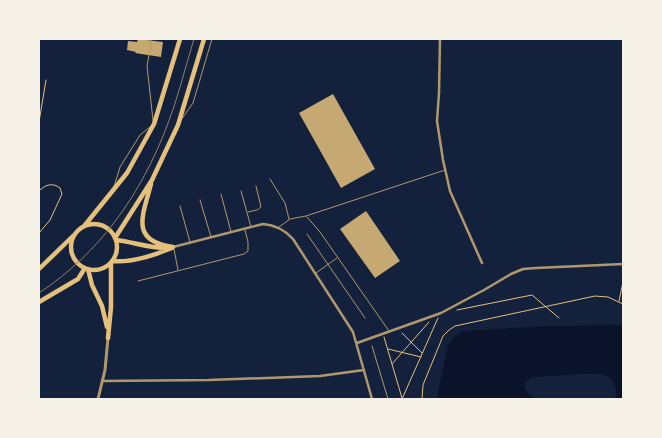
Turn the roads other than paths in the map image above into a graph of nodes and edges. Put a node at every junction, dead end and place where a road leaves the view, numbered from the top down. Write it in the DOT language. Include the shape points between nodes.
graph roads {
  1 [pos="152,39"];
  2 [pos="180,39"];
  3 [pos="204,39"];
  4 [pos="212,39"];
  5 [pos="440,39"];
  6 [pos="154,124"];
  7 [pos="178,125"];
  8 [pos="445,170"];
  9 [pos="270,179"];
  10 [pos="152,180"];
  11 [pos="256,186"];
  12 [pos="112,191"];
  13 [pos="241,191"];
  14 [pos="221,194"];
  15 [pos="200,200"];
  16 [pos="180,206"];
  17 [pos="247,212"];
  18 [pos="306,216"];
  19 [pos="290,219"];
  20 [pos="85,225"];
  21 [pos="251,227"];
  22 [pos="278,228"];
  23 [pos="245,229"];
  24 [pos="232,232"];
  25 [pos="307,234"];
  26 [pos="74,235"];
  27 [pos="211,238"];
  28 [pos="116,239"];
  29 [pos="191,243"];
  30 [pos="174,247"];
  31 [pos="338,258"];
  32 [pos="111,262"];
  33 [pos="482,263"];
  34 [pos="623,264"];
  35 [pos="328,265"];
  36 [pos="39,269"];
  37 [pos="87,269"];
  38 [pos="178,271"];
  39 [pos="315,274"];
  40 [pos="138,281"];
  41 [pos="39,302"];
  42 [pos="365,318"];
  43 [pos="389,332"];
  44 [pos="108,338"];
  45 [pos="357,343"];
  46 [pos="372,346"];
  47 [pos="364,370"];
  48 [pos="102,381"];
  49 [pos="98,399"];
  50 [pos="372,399"];
  51 [pos="388,399"];
  1 -- 6 [label="lane" via="148,66"];
  2 -- 6 [label="highway"];
  3 -- 7 [label="highway"];
  4 -- 7 [label="lane" via="193,103"];
  5 -- 8 [label="street" via="437,121"];
  6 -- 12 [label="highway"];
  6 -- 12 [label="lane" via="140,135 120,167"];
  7 -- 10 [label="highway"];
  8 -- 18 [label="lane"];
  8 -- 33 [label="street" via="450,191"];
  9 -- 19 [label="lane" via="285,203"];
  10 -- 28 [label="highway"];
  10 -- 30 [label="highway" via="142,228 152,240"];
  11 -- 17 [label="lane" via="261,207"];
  12 -- 20 [label="highway"];
  13 -- 17 [label="lane"];
  14 -- 24 [label="lane"];
  15 -- 27 [label="lane"];
  16 -- 29 [label="lane"];
  17 -- 21 [label="lane"];
  18 -- 19 [label="lane"];
  18 -- 31 [label="lane"];
  19 -- 22 [label="lane"];
  20 -- 26 [label="highway"];
  20 -- 28 [label="highway" via="102,225"];
  21 -- 22 [label="street" via="263,224"];
  21 -- 23 [label="street"];
  22 -- 39 [label="street" via="292,239"];
  23 -- 24 [label="street"];
  23 -- 38 [label="lane" via="248,251 244,254"];
  24 -- 27 [label="street"];
  25 -- 35 [label="lane"];
  26 -- 36 [label="highway"];
  26 -- 37 [label="highway" via="71,253 77,263"];
  27 -- 29 [label="street"];
  28 -- 30 [label="highway" via="152,247"];
  28 -- 32 [label="highway" via="116,254"];
  29 -- 30 [label="street"];
  30 -- 32 [label="highway" via="140,258"];
  30 -- 38 [label="lane"];
  31 -- 35 [label="lane"];
  31 -- 43 [label="lane"];
  32 -- 37 [label="highway" via="102,269"];
  32 -- 44 [label="highway"];
  34 -- 43 [label="street" via="523,269 441,313"];
  35 -- 39 [label="lane"];
  35 -- 42 [label="lane"];
  37 -- 41 [label="highway" via="78,280"];
  37 -- 44 [label="highway" via="105,314"];
  38 -- 40 [label="lane"];
  39 -- 45 [label="street"];
  43 -- 45 [label="street"];
  44 -- 48 [label="street"];
  45 -- 47 [label="street"];
  46 -- 51 [label="lane"];
  47 -- 48 [label="street" via="320,376"];
  47 -- 50 [label="street"];
  48 -- 49 [label="street"];
}
